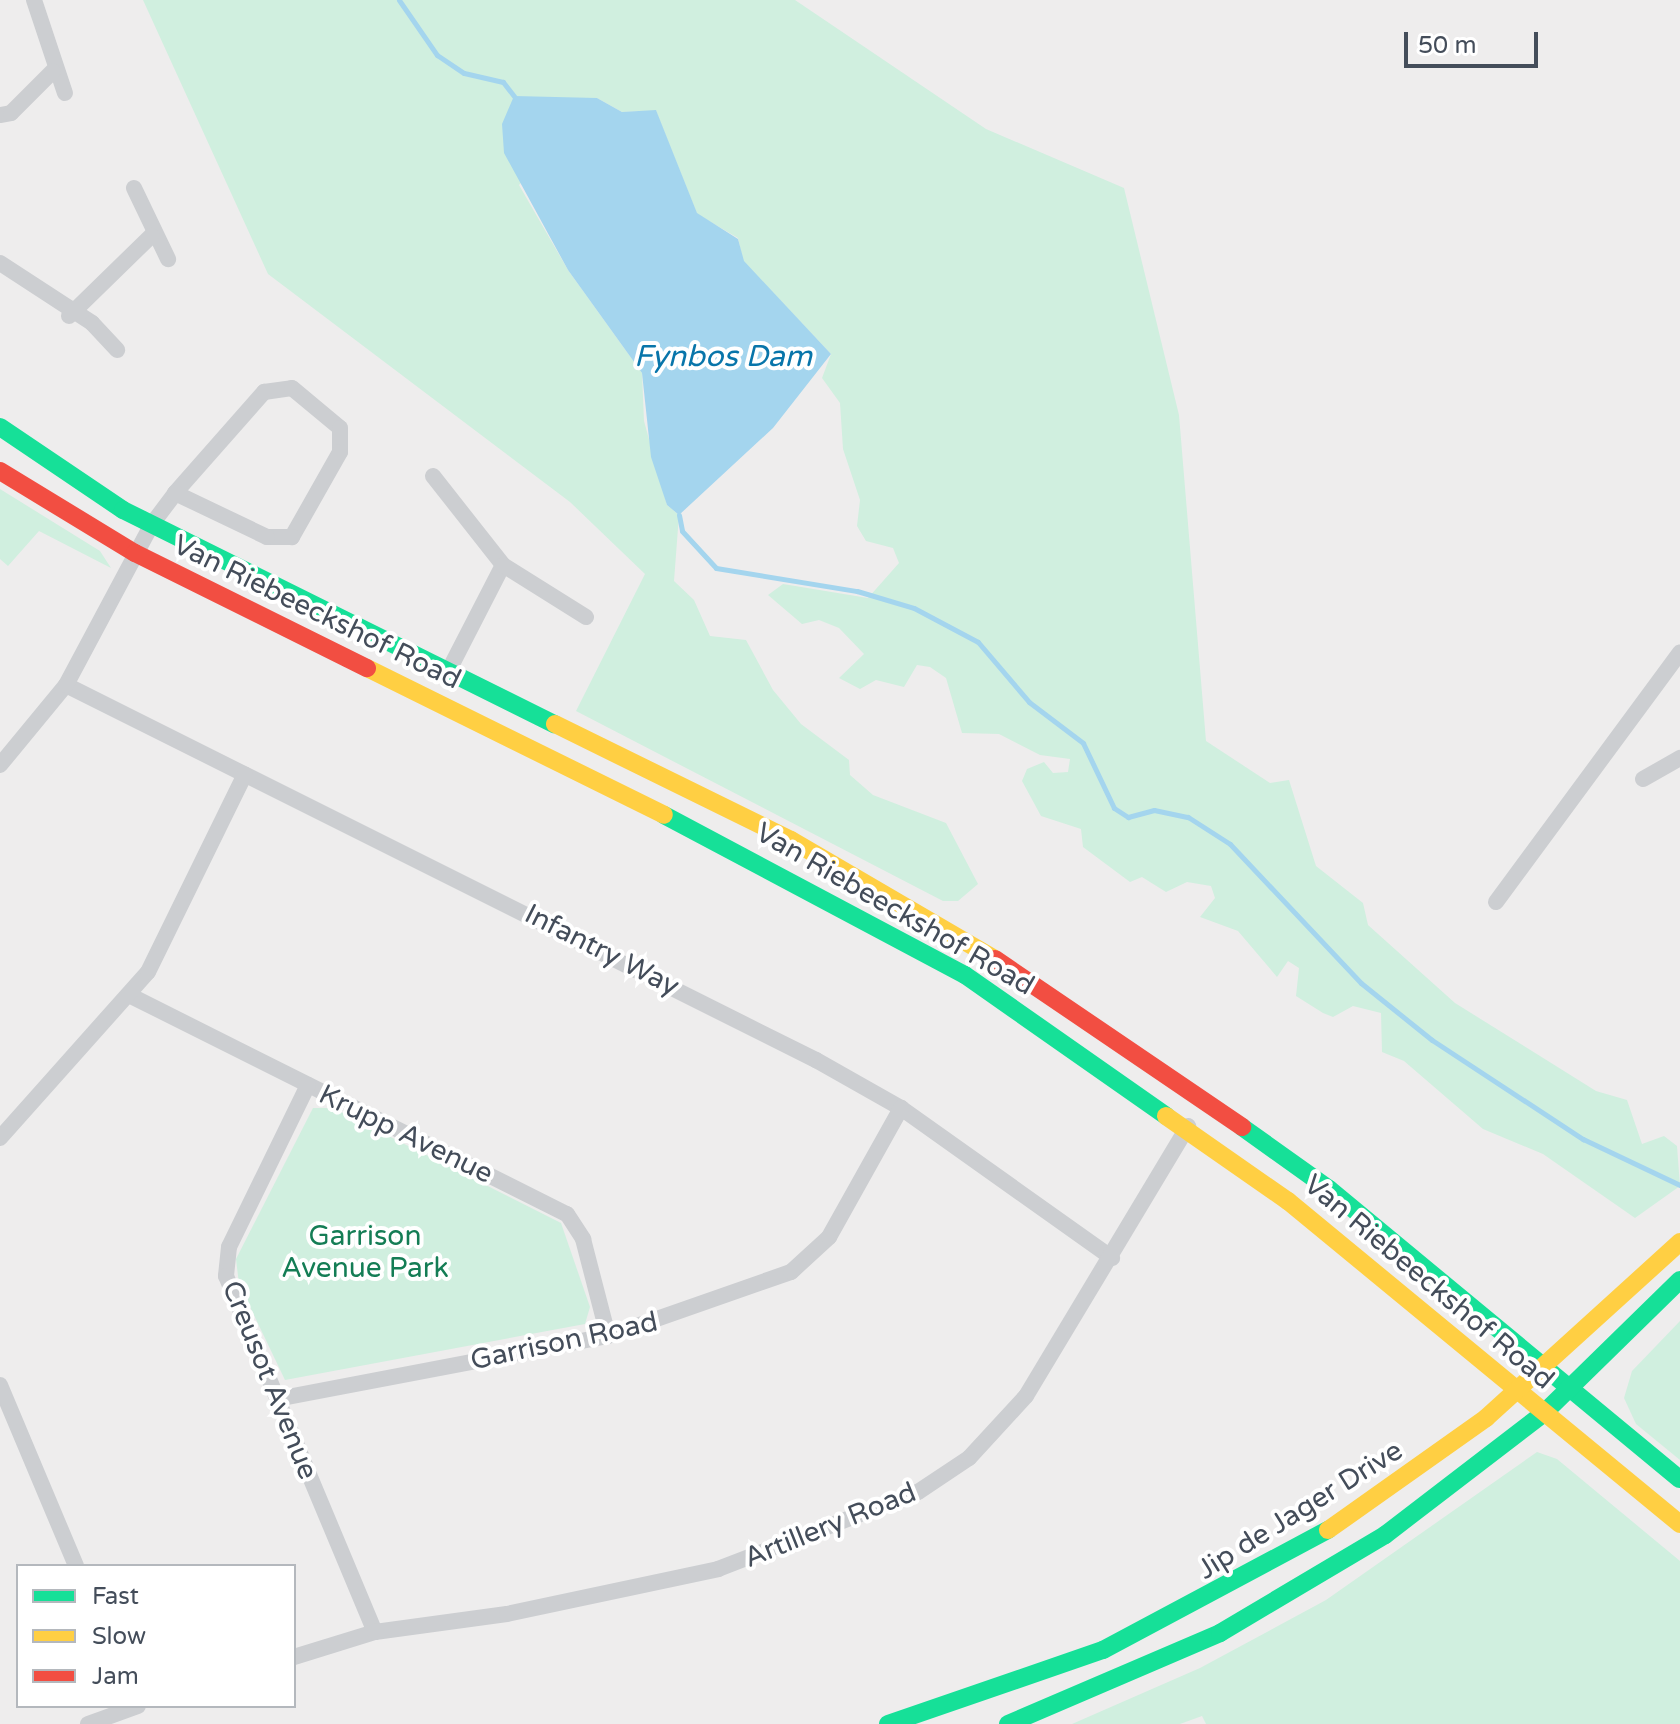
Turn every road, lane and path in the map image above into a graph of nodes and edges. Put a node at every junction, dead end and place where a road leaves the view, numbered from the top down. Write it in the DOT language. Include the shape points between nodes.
graph roads {
  1 [pos="34,0"];
  2 [pos="53,71"];
  3 [pos="65,93"];
  4 [pos="0,115"];
  5 [pos="134,188"];
  6 [pos="151,236"];
  7 [pos="168,259"];
  8 [pos="0,263"];
  9 [pos="69,316"];
  10 [pos="117,350"];
  11 [pos="0,427"];
  12 [pos="0,471"];
  13 [pos="433,476"];
  14 [pos="175,493"];
  15 [pos="152,524"];
  16 [pos="135,553"];
  17 [pos="503,565"];
  18 [pos="586,617"];
  19 [pos="1676,657"];
  20 [pos="449,670"];
  21 [pos="380,674"];
  22 [pos="1680,678"];
  23 [pos="66,685"];
  24 [pos="468,717"];
  25 [pos="1680,758"];
  26 [pos="0,765"];
  27 [pos="245,774"];
  28 [pos="1643,779"];
  29 [pos="1496,902"];
  30 [pos="129,995"];
  31 [pos="308,1085"];
  32 [pos="901,1108"];
  33 [pos="1188,1126"];
  34 [pos="0,1138"];
  35 [pos="1680,1242"];
  36 [pos="1112,1258"];
  37 [pos="1680,1280"];
  38 [pos="608,1336"];
  39 [pos="1545,1367"];
  40 [pos="0,1385"];
  41 [pos="1572,1388"];
  42 [pos="1518,1391"];
  43 [pos="277,1399"];
  44 [pos="1544,1413"];
  45 [pos="1680,1479"];
  46 [pos="1680,1524"];
  47 [pos="75,1564"];
  48 [pos="375,1632"];
  49 [pos="296,1656"];
  50 [pos="131,1708"];
  51 [pos="88,1724"];
  52 [pos="888,1724"];
  53 [pos="1008,1724"];
  1 -- 2 [label="street"];
  2 -- 3 [label="street"];
  2 -- 4 [label="street" via="11,113"];
  5 -- 6 [label="street" via="145,199"];
  6 -- 7 [label="street"];
  6 -- 9 [label="street"];
  8 -- 9 [label="street"];
  9 -- 10 [label="street" via="92,323"];
  11 -- 15 [label="street, Van Riebeeckshof Road"];
  12 -- 16 [label="street, Van Riebeeckshof Road"];
  13 -- 17 [label="street"];
  14 -- 14 [label="street" via="271,388 298,392 340,428 340,452 292,537 267,537"];
  14 -- 15 [label="street"];
  15 -- 16 [label="street"];
  15 -- 20 [label="street, Van Riebeeckshof Road"];
  16 -- 21 [label="street, Van Riebeeckshof Road"];
  16 -- 23 [label="street"];
  17 -- 18 [label="street"];
  17 -- 20 [label="street"];
  19 -- 22 [label="street"];
  19 -- 29 [label="street"];
  20 -- 21 [label="street"];
  20 -- 24 [label="street" via="447,686"];
  20 -- 39 [label="street, Van Riebeeckshof Road" via="814,852 1050,991 1329,1189"];
  21 -- 24 [label="street, Van Riebeeckshof Road"];
  23 -- 26 [label="street"];
  23 -- 27 [label="street, Infantry Way"];
  24 -- 33 [label="street, Van Riebeeckshof Road" via="915,946"];
  25 -- 28 [label="street"];
  27 -- 30 [label="street" via="148,972"];
  27 -- 32 [label="street, Infantry Way" via="671,985"];
  30 -- 31 [label="street, Krupp Avenue"];
  30 -- 34 [label="street"];
  31 -- 38 [label="street, Krupp Avenue" via="567,1214 583,1239"];
  31 -- 43 [label="street, Creusot Avenue" via="225,1261"];
  32 -- 36 [label="street, Infantry Way"];
  32 -- 38 [label="street, Garrison Road" via="829,1237 807,1262"];
  33 -- 36 [label="street, Artillery Road"];
  33 -- 42 [label="street, Van Riebeeckshof Road"];
  35 -- 39 [label="street, Jip de Jager Drive"];
  36 -- 48 [label="street, Artillery Road" via="1011,1416 969,1458 918,1492 718,1569 507,1614"];
  37 -- 41 [label="street"];
  38 -- 43 [label="street, Garrison Road"];
  39 -- 41 [label="street, Van Riebeeckshof Road"];
  39 -- 42 [label="street, Jip de Jager Drive"];
  40 -- 47 [label="street"];
  41 -- 44 [label="street"];
  41 -- 45 [label="street, Van Riebeeckshof Road"];
  42 -- 44 [label="street, Van Riebeeckshof Road"];
  42 -- 52 [label="street, Jip de Jager Drive" via="1370,1504 1215,1596 1053,1670"];
  43 -- 48 [label="street, Creusot Avenue"];
  44 -- 46 [label="street, Van Riebeeckshof Road"];
  44 -- 53 [label="street" via="1396,1527 1285,1598 1142,1670"];
  48 -- 49 [label="street, Artillery Road"];
  50 -- 51 [label="street"];
}
